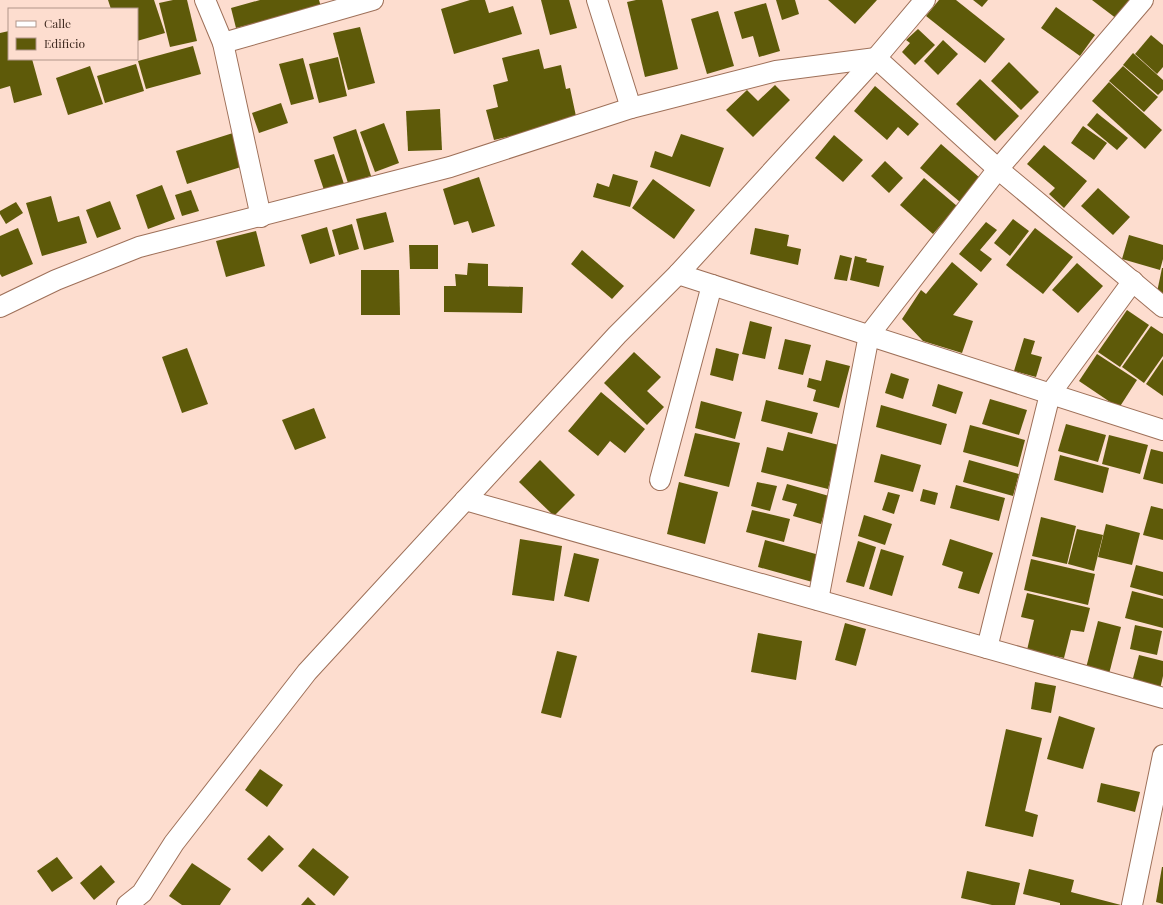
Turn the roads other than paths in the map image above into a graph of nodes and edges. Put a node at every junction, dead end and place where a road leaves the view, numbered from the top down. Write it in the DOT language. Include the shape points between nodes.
graph roads {
  1 [pos="205,0"];
  2 [pos="373,0"];
  3 [pos="597,0"];
  4 [pos="925,0"];
  5 [pos="1143,0"];
  6 [pos="224,43"];
  7 [pos="876,58"];
  8 [pos="631,108"];
  9 [pos="998,169"];
  10 [pos="261,217"];
  11 [pos="678,274"];
  12 [pos="1133,281"];
  13 [pos="712,285"];
  14 [pos="0,307"];
  15 [pos="1163,308"];
  16 [pos="869,335"];
  17 [pos="1050,394"];
  18 [pos="1163,430"];
  19 [pos="660,480"];
  20 [pos="465,500"];
  21 [pos="818,600"];
  22 [pos="987,648"];
  23 [pos="1163,698"];
  24 [pos="1163,755"];
  25 [pos="127,905"];
  26 [pos="1132,905"];
  1 -- 6 [label="street"];
  2 -- 6 [label="street"];
  3 -- 8 [label="street"];
  4 -- 7 [label="street"];
  5 -- 9 [label="street"];
  6 -- 10 [label="street"];
  7 -- 8 [label="street" via="776,71"];
  7 -- 9 [label="street"];
  7 -- 11 [label="street"];
  8 -- 10 [label="street" via="450,167"];
  9 -- 12 [label="street"];
  9 -- 16 [label="street"];
  10 -- 14 [label="street" via="139,248 56,280"];
  11 -- 13 [label="street"];
  11 -- 20 [label="street" via="617,335"];
  12 -- 15 [label="street"];
  12 -- 17 [label="street"];
  13 -- 16 [label="street"];
  13 -- 19 [label="street"];
  16 -- 17 [label="street"];
  16 -- 21 [label="street"];
  17 -- 18 [label="street"];
  17 -- 22 [label="street"];
  20 -- 21 [label="street"];
  20 -- 25 [label="street" via="307,672 174,843 142,893"];
  21 -- 22 [label="street"];
  22 -- 23 [label="street"];
  24 -- 26 [label="street"];
}
